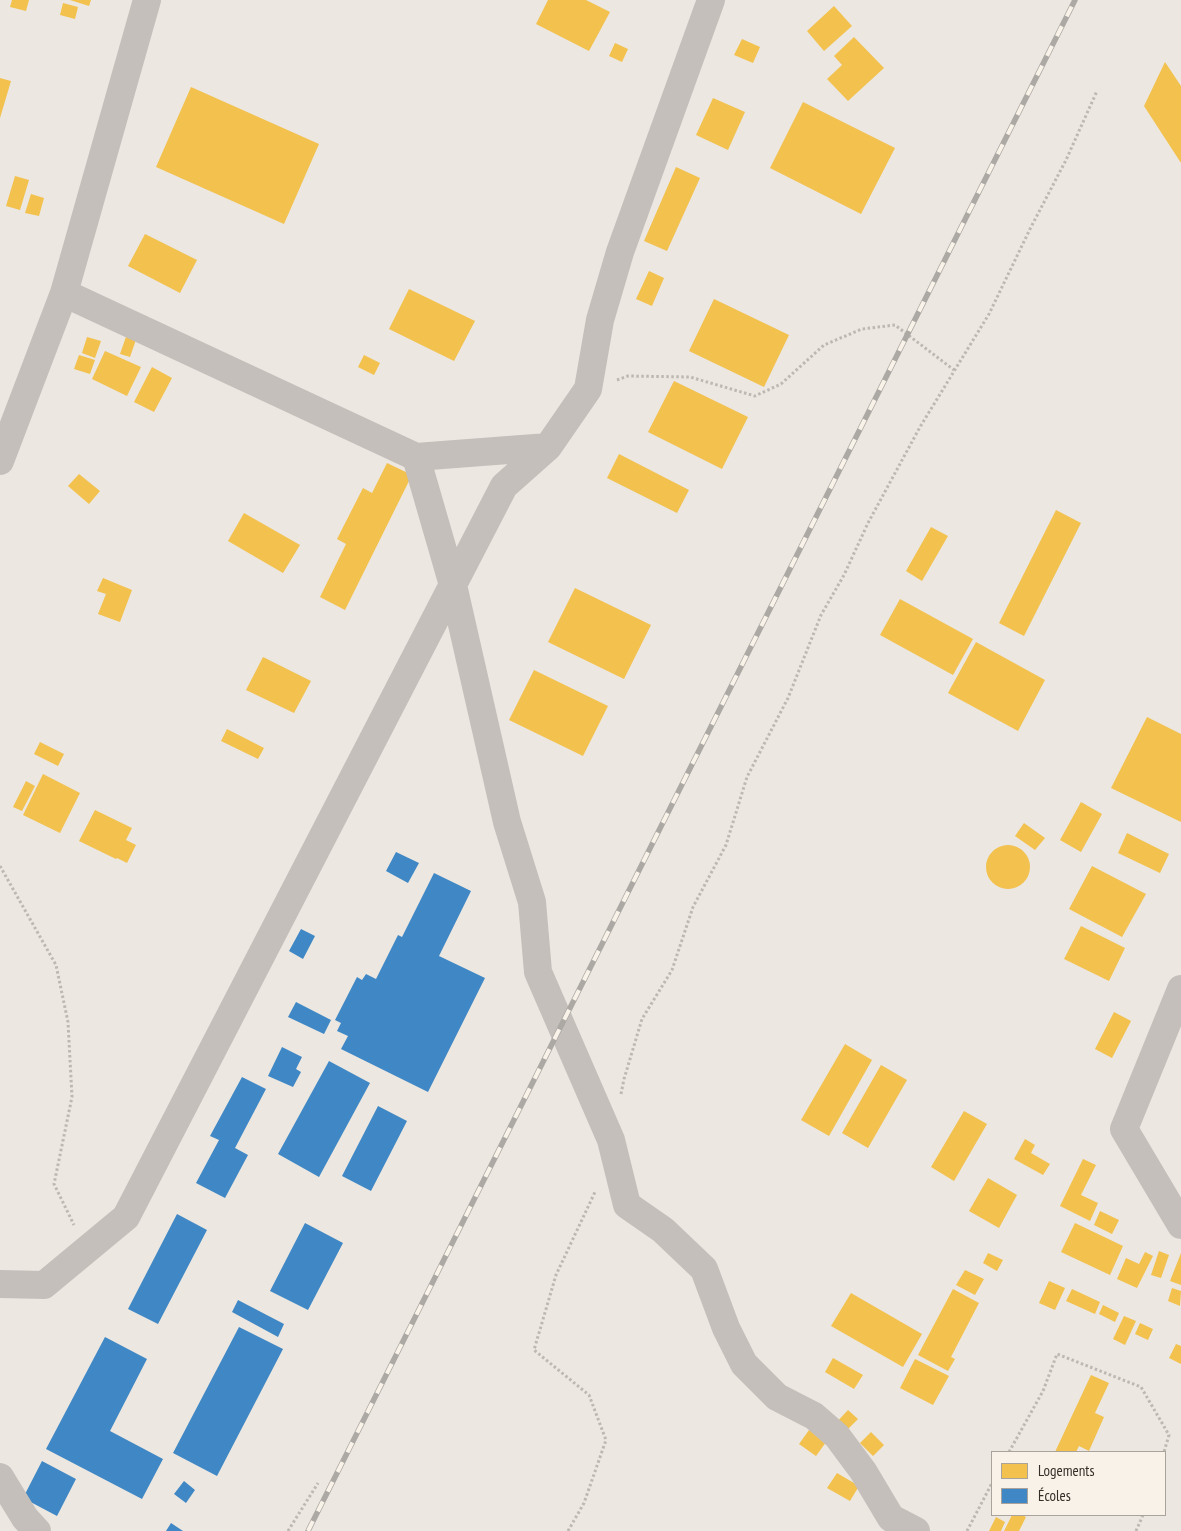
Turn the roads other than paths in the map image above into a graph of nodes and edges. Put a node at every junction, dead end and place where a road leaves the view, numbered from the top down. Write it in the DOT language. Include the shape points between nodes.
graph roads {
  1 [pos="148,0"];
  2 [pos="711,0"];
  3 [pos="64,293"];
  4 [pos="548,447"];
  5 [pos="416,456"];
  6 [pos="0,461"];
  7 [pos="452,585"];
  8 [pos="1181,989"];
  9 [pos="1181,1225"];
  10 [pos="0,1284"];
  11 [pos="0,1477"];
  12 [pos="37,1531"];
  13 [pos="916,1531"];
  1 -- 3 [label="street"];
  2 -- 4 [label="street" via="620,252 600,320 588,389"];
  3 -- 5 [label="street"];
  3 -- 6 [label="street"];
  4 -- 5 [label="street"];
  4 -- 7 [label="street" via="504,486"];
  5 -- 7 [label="street"];
  7 -- 10 [label="street" via="126,1217 44,1284"];
  7 -- 13 [label="street" via="506,822 532,902 538,972 611,1140 628,1204 664,1230 704,1269 726,1328 744,1364 777,1397 814,1416 837,1436 891,1518"];
  8 -- 9 [label="street" via="1124,1129"];
  11 -- 12 [label="street" via="25,1518"];
}
